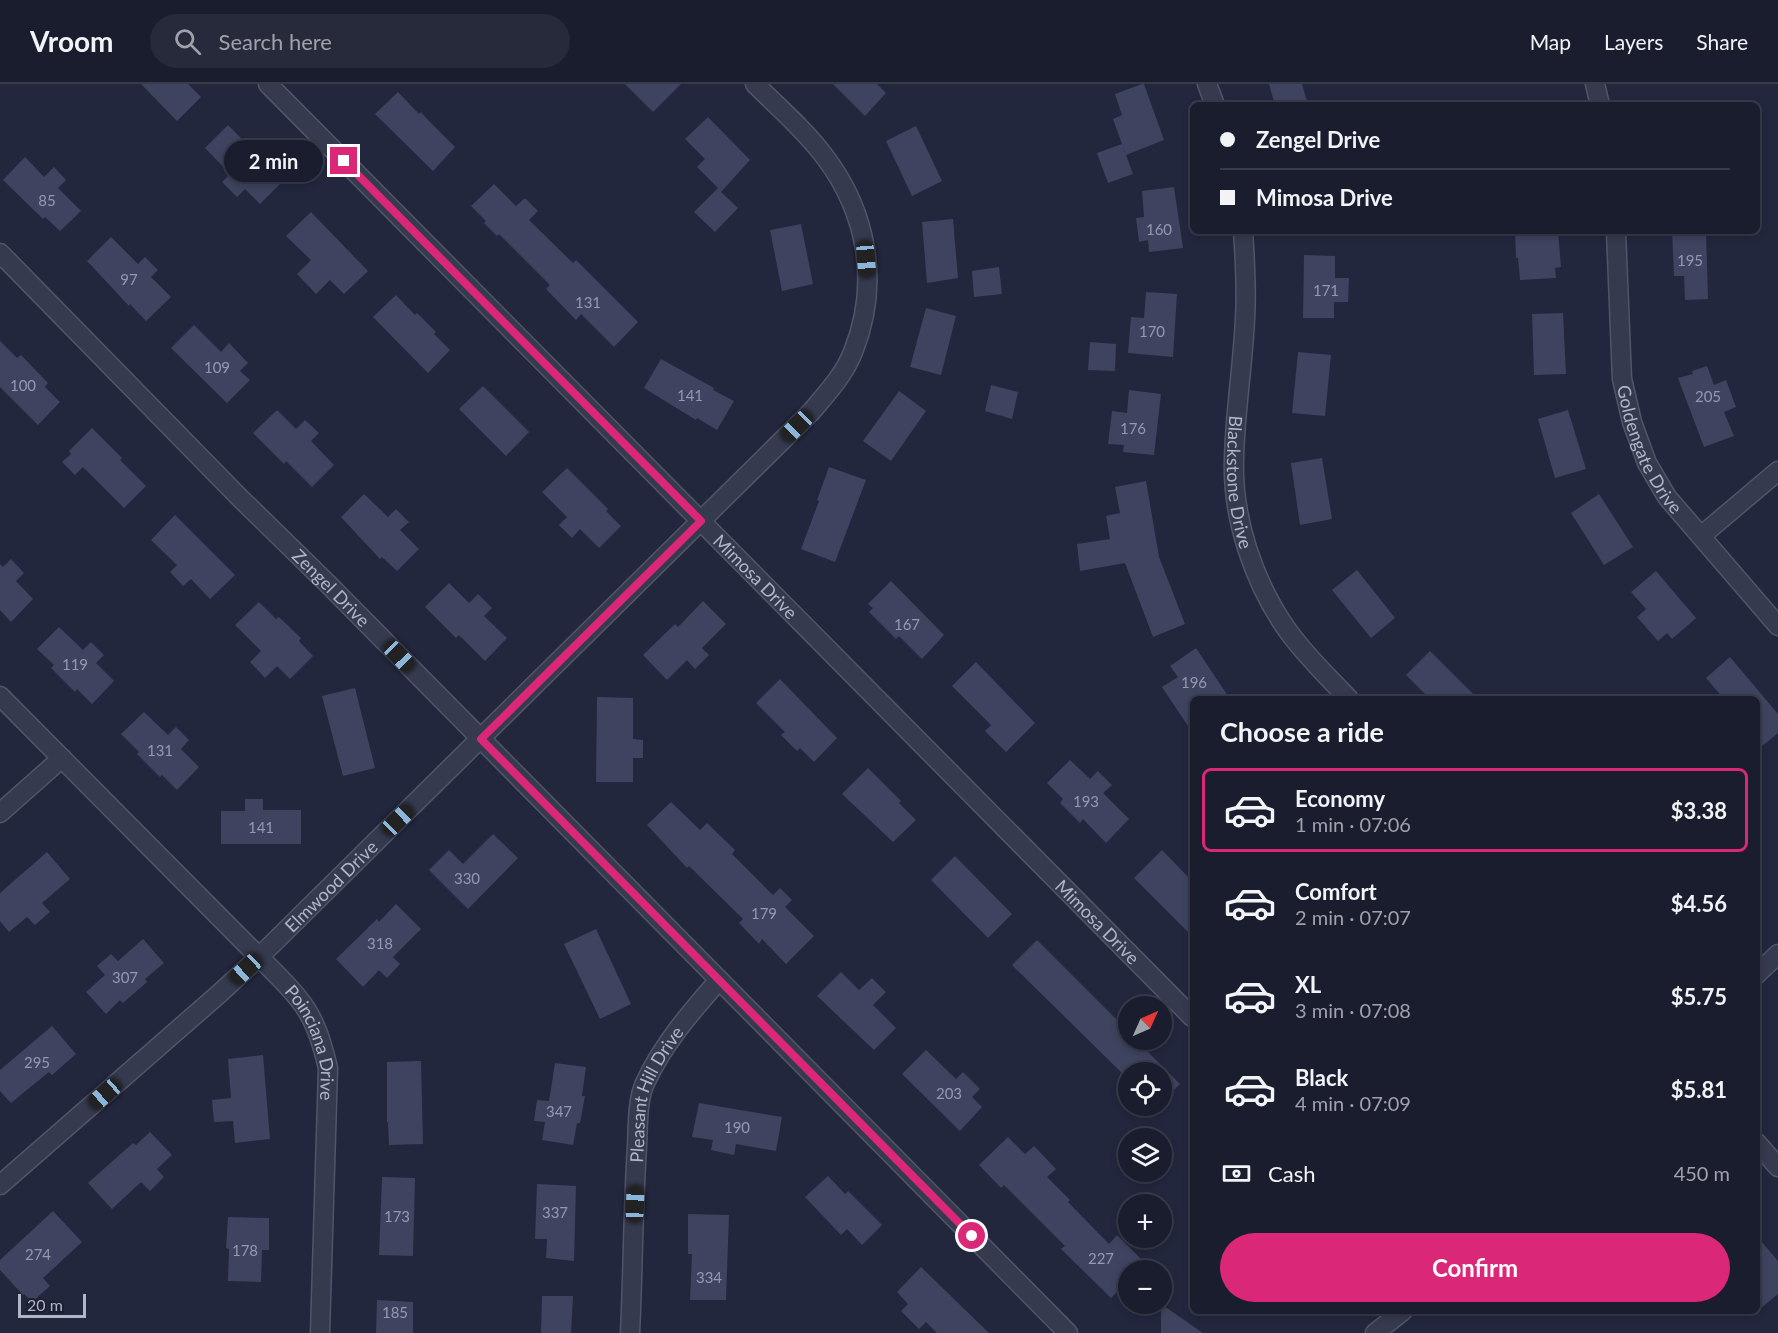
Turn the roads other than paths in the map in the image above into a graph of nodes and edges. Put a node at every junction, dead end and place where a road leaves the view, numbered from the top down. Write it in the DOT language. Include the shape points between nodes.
graph roads {
  1 [pos="268,84"];
  2 [pos="755,84"];
  3 [pos="1207,84"];
  4 [pos="1595,84"];
  5 [pos="1214,102"];
  6 [pos="1599,102"];
  7 [pos="1242,234"];
  8 [pos="1616,234"];
  9 [pos="0,253"];
  10 [pos="1778,471"];
  11 [pos="701,521"];
  12 [pos="1701,536"];
  13 [pos="1778,626"];
  14 [pos="0,696"];
  15 [pos="1346,696"];
  16 [pos="481,739"];
  17 [pos="62,758"];
  18 [pos="0,813"];
  19 [pos="1778,954"];
  20 [pos="259,957"];
  21 [pos="1760,971"];
  22 [pos="719,980"];
  23 [pos="1190,1015"];
  24 [pos="1760,1147"];
  25 [pos="1778,1167"];
  26 [pos="0,1185"];
  27 [pos="1399,1314"];
  28 [pos="320,1333"];
  29 [pos="630,1333"];
  30 [pos="1068,1333"];
  31 [pos="1375,1333"];
  1 -- 11 [label="street, Mimosa Drive"];
  2 -- 11 [label="street, Elmwood Drive" via="825,157 857,213 868,282 864,317 840,377 812,412"];
  3 -- 5 [label="street"];
  4 -- 6 [label="street"];
  7 -- 15 [label="street, Blackstone Drive" via="1245,316 1234,462 1243,533 1263,587 1288,631"];
  8 -- 12 [label="street, Goldengate Drive" via="1622,379 1632,422 1647,463 1667,496"];
  9 -- 16 [label="street, Zengel Drive"];
  10 -- 12 [label="street"];
  11 -- 16 [label="street, Elmwood Drive"];
  11 -- 23 [label="street, Mimosa Drive"];
  12 -- 13 [label="street, Goldengate Drive"];
  14 -- 17 [label="street, Poinciana Drive"];
  16 -- 20 [label="street, Elmwood Drive"];
  16 -- 22 [label="street, Zengel Drive"];
  17 -- 18 [label="street"];
  17 -- 20 [label="street, Poinciana Drive"];
  19 -- 21 [label="street"];
  20 -- 26 [label="street, Elmwood Drive"];
  20 -- 28 [label="street, Poinciana Drive" via="299,999 322,1043 328,1068"];
  22 -- 29 [label="street, Pleasant Hill Drive" via="687,1017 644,1085 636,1156"];
  22 -- 30 [label="street, Zengel Drive"];
  24 -- 25 [label="street"];
  27 -- 31 [label="street"];
}
